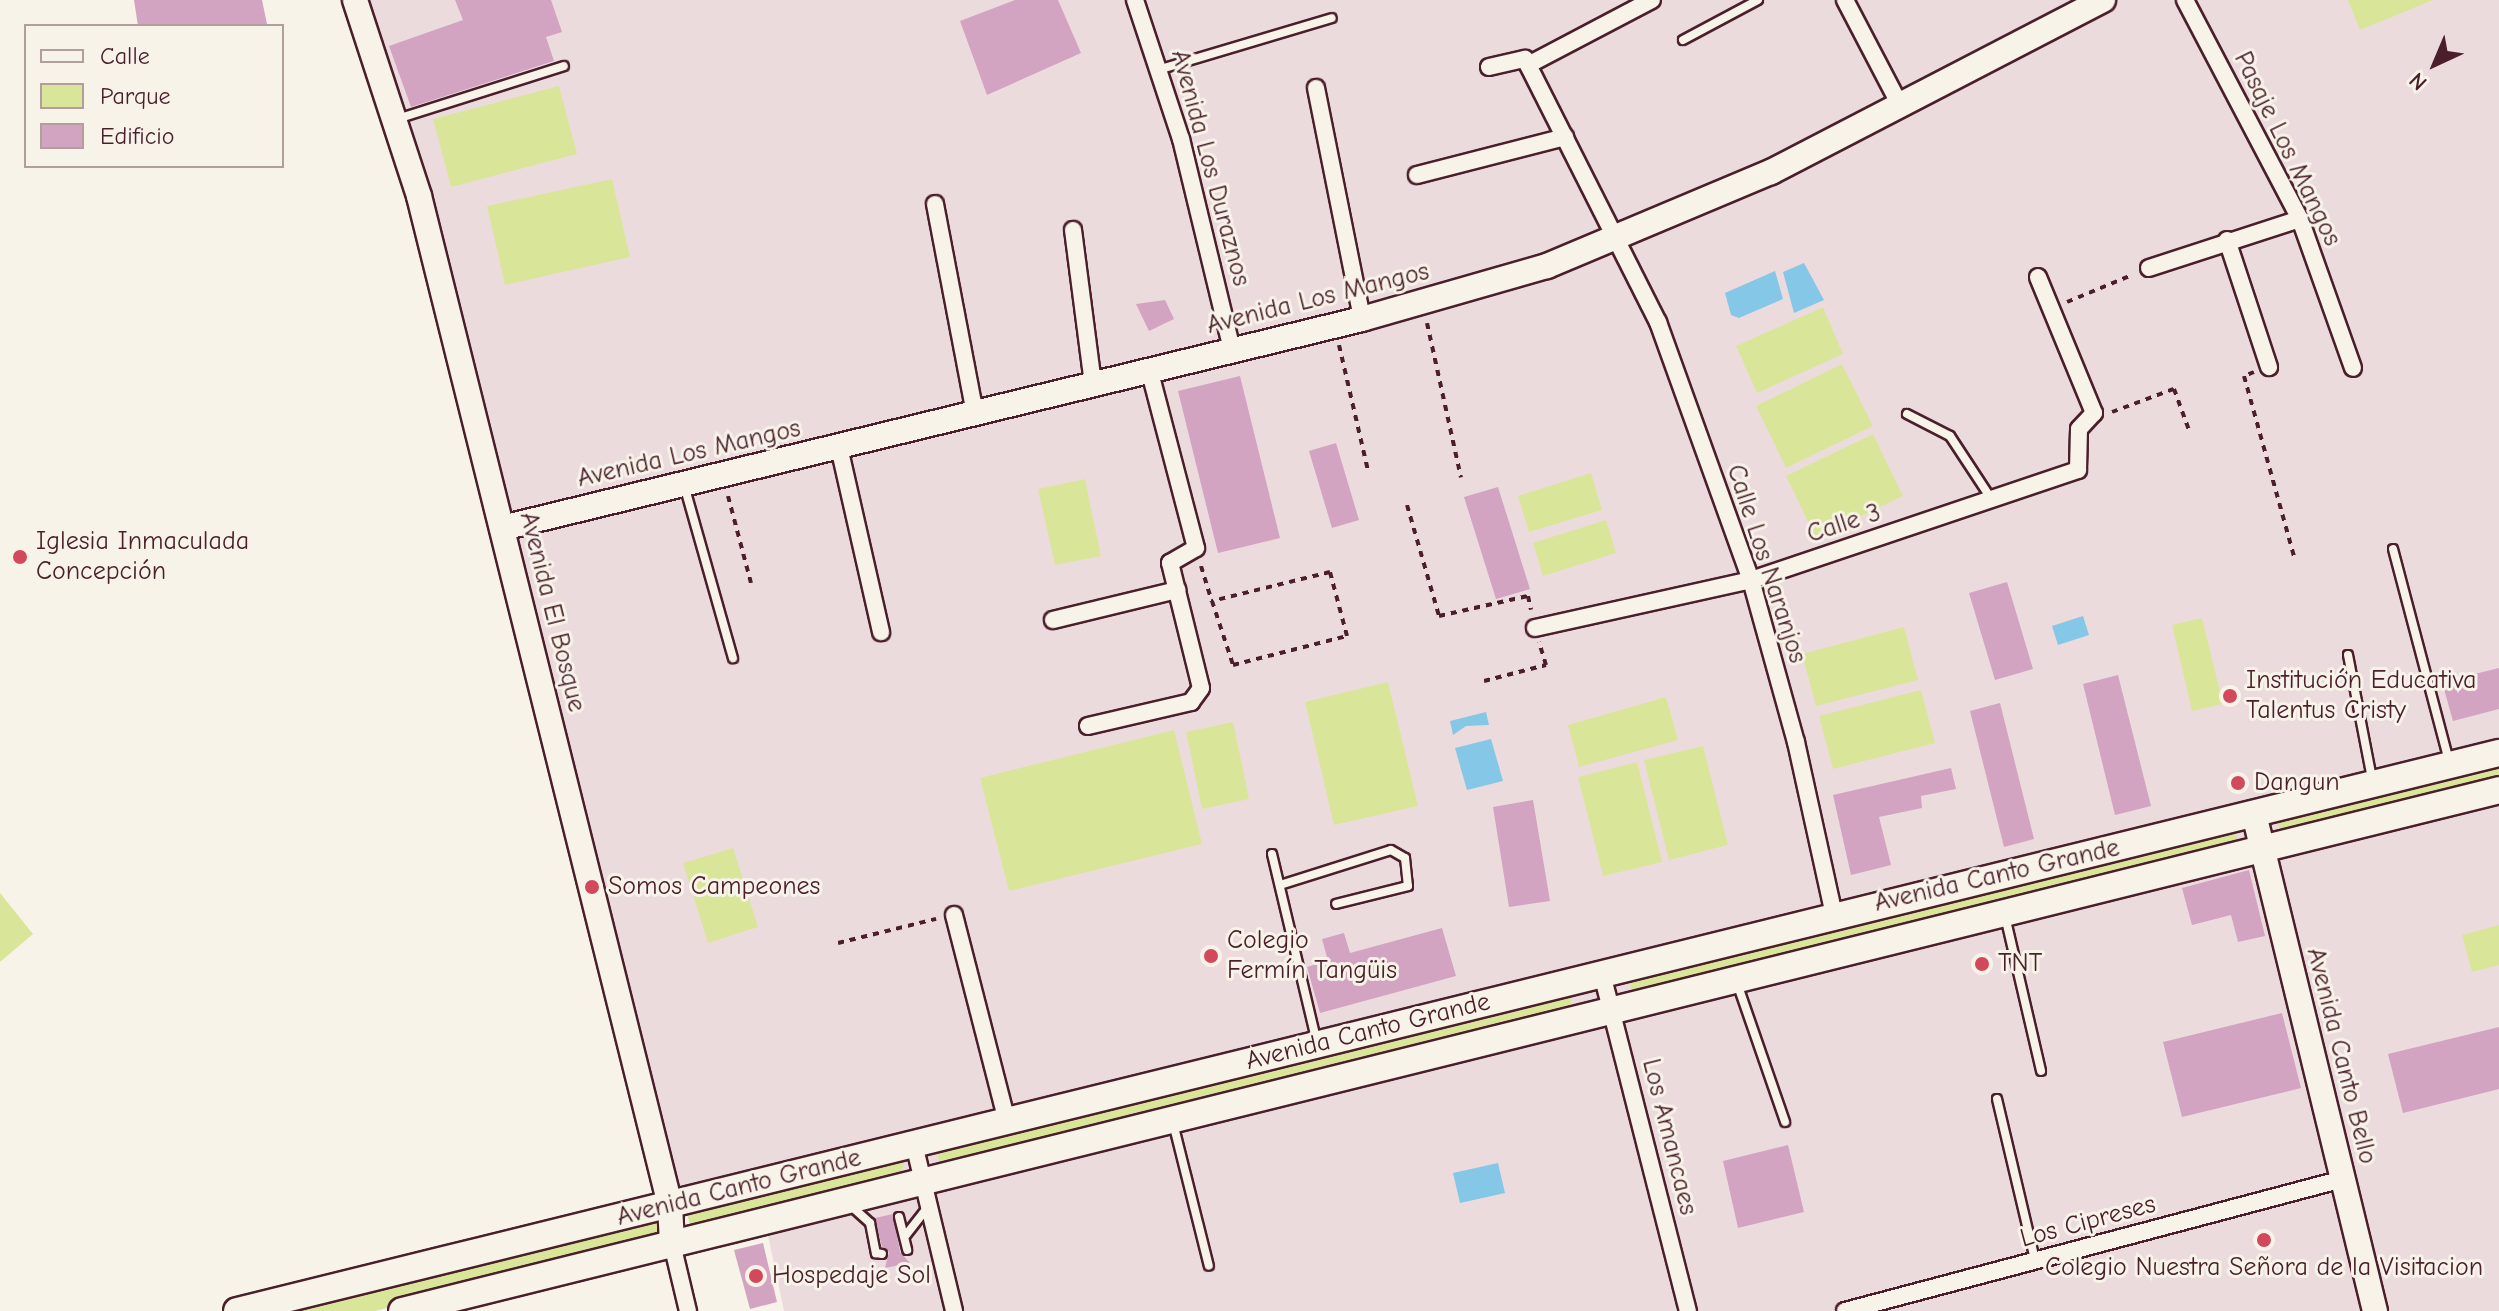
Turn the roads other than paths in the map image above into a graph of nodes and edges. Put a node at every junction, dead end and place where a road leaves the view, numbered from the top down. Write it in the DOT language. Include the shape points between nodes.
graph roads {
  1 [pos="355,0"];
  2 [pos="1135,0"];
  3 [pos="1652,0"];
  4 [pos="1758,0"];
  5 [pos="1845,0"];
  6 [pos="2103,0"];
  7 [pos="2185,0"];
  8 [pos="1332,18"];
  9 [pos="1683,40"];
  10 [pos="1528,65"];
  11 [pos="564,66"];
  12 [pos="1489,67"];
  13 [pos="1161,69"];
  14 [pos="1316,88"];
  15 [pos="1900,105"];
  16 [pos="397,119"];
  17 [pos="1565,137"];
  18 [pos="1417,175"];
  19 [pos="935,204"];
  20 [pos="2300,219"];
  21 [pos="1073,230"];
  22 [pos="1619,239"];
  23 [pos="2227,240"];
  24 [pos="2149,268"];
  25 [pos="2038,277"];
  26 [pos="1362,319"];
  27 [pos="1232,350"];
  28 [pos="2269,367"];
  29 [pos="2353,368"];
  30 [pos="1149,369"];
  31 [pos="1093,383"];
  32 [pos="975,413"];
  33 [pos="1907,414"];
  34 [pos="839,447"];
  35 [pos="684,484"];
  36 [pos="1992,501"];
  37 [pos="502,528"];
  38 [pos="2393,549"];
  39 [pos="1751,580"];
  40 [pos="1177,590"];
  41 [pos="1053,620"];
  42 [pos="1535,628"];
  43 [pos="881,632"];
  44 [pos="2348,655"];
  45 [pos="733,658"];
  46 [pos="1088,726"];
  47 [pos="2499,753"];
  48 [pos="2450,764"];
  49 [pos="2373,784"];
  50 [pos="2499,790"];
  51 [pos="2254,814"];
  52 [pos="2260,847"];
  53 [pos="1272,854"];
  54 [pos="1280,885"];
  55 [pos="1336,904"];
  56 [pos="2004,911"];
  57 [pos="954,915"];
  58 [pos="1834,915"];
  59 [pos="1602,974"];
  60 [pos="1736,979"];
  61 [pos="1613,1010"];
  62 [pos="1317,1044"];
  63 [pos="2041,1071"];
  64 [pos="1997,1099"];
  65 [pos="1171,1117"];
  66 [pos="1007,1121"];
  67 [pos="1785,1122"];
  68 [pos="914,1144"];
  69 [pos="2343,1179"];
  70 [pos="922,1180"];
  71 [pos="844,1200"];
  72 [pos="670,1205"];
  73 [pos="928,1207"];
  74 [pos="899,1217"];
  75 [pos="906,1235"];
  76 [pos="672,1244"];
  77 [pos="907,1250"];
  78 [pos="882,1254"];
  79 [pos="2035,1261"];
  80 [pos="1209,1266"];
  81 [pos="237,1311"];
  82 [pos="402,1311"];
  83 [pos="688,1311"];
  84 [pos="954,1311"];
  85 [pos="1688,1311"];
  86 [pos="1845,1311"];
  87 [pos="2375,1311"];
  1 -- 16 [label="street, Avenida El Bosque"];
  2 -- 13 [label="street, Avenida Los Duraznos"];
  3 -- 10 [label="street"];
  4 -- 9 [label="lane"];
  5 -- 15 [label="street"];
  6 -- 15 [label="street, Avenida Los Mangos"];
  7 -- 20 [label="street, Pasaje Los Mangos"];
  8 -- 13 [label="lane"];
  10 -- 12 [label="street" via="1514,58"];
  10 -- 17 [label="street, Calle Los Naranjos"];
  11 -- 16 [label="lane"];
  13 -- 27 [label="street, Avenida Los Duraznos"];
  14 -- 26 [label="street"];
  15 -- 22 [label="street, Avenida Los Mangos" via="1771,172"];
  16 -- 37 [label="street, Avenida El Bosque"];
  17 -- 18 [label="street"];
  17 -- 22 [label="street, Calle Los Naranjos"];
  19 -- 32 [label="street"];
  20 -- 23 [label="street"];
  20 -- 29 [label="street, Pasaje Los Mangos"];
  21 -- 31 [label="street"];
  22 -- 26 [label="street, Avenida Los Mangos"];
  22 -- 39 [label="street, Calle Los Naranjos" via="1658,322"];
  23 -- 24 [label="street"];
  23 -- 28 [label="street"];
  25 -- 36 [label="street, Calle 3" via="2092,419 2079,429 2081,460 2071,475"];
  26 -- 27 [label="street, Avenida Los Mangos"];
  27 -- 30 [label="street, Avenida Los Mangos"];
  30 -- 31 [label="street, Avenida Los Mangos"];
  30 -- 40 [label="street" via="1196,548 1170,563"];
  31 -- 32 [label="street, Avenida Los Mangos"];
  32 -- 34 [label="street, Avenida Los Mangos"];
  33 -- 36 [label="lane" via="1950,436"];
  34 -- 35 [label="street, Avenida Los Mangos"];
  34 -- 43 [label="street"];
  35 -- 37 [label="street, Avenida Los Mangos"];
  35 -- 45 [label="lane"];
  36 -- 39 [label="street, Calle 3"];
  37 -- 72 [label="street, Avenida El Bosque"];
  38 -- 48 [label="lane"];
  39 -- 42 [label="street, Calle 3"];
  39 -- 58 [label="street, Calle Los Naranjos" via="1796,742"];
  40 -- 41 [label="street"];
  40 -- 46 [label="street" via="1199,696"];
  44 -- 49 [label="lane"];
  47 -- 48 [label="main road, Avenida Canto Grande"];
  48 -- 49 [label="main road, Avenida Canto Grande"];
  49 -- 51 [label="main road, Avenida Canto Grande"];
  50 -- 52 [label="main road, Avenida Canto Grande"];
  51 -- 52 [label="street, Avenida Canto Bello"];
  51 -- 58 [label="main road, Avenida Canto Grande"];
  52 -- 56 [label="main road, Avenida Canto Grande"];
  52 -- 69 [label="street, Avenida Canto Bello"];
  53 -- 54 [label="lane"];
  54 -- 55 [label="lane" via="1391,850 1405,858 1408,886"];
  54 -- 62 [label="lane"];
  56 -- 60 [label="main road, Avenida Canto Grande"];
  56 -- 63 [label="lane"];
  57 -- 66 [label="street"];
  58 -- 59 [label="main road, Avenida Canto Grande"];
  59 -- 61 [label="street, Los Amancaes"];
  59 -- 62 [label="main road, Avenida Canto Grande"];
  60 -- 61 [label="main road, Avenida Canto Grande"];
  60 -- 67 [label="lane"];
  61 -- 65 [label="main road, Avenida Canto Grande"];
  61 -- 85 [label="street, Los Amancaes"];
  62 -- 66 [label="main road, Avenida Canto Grande"];
  64 -- 79 [label="lane"];
  65 -- 70 [label="main road, Avenida Canto Grande"];
  65 -- 80 [label="lane"];
  66 -- 68 [label="main road, Avenida Canto Grande"];
  68 -- 70 [label="street"];
  68 -- 72 [label="main road, Avenida Canto Grande"];
  69 -- 79 [label="street, Los Cipreses"];
  69 -- 87 [label="street, Avenida Canto Bello"];
  70 -- 71 [label="main road, Avenida Canto Grande"];
  70 -- 73 [label="street"];
  71 -- 76 [label="main road, Avenida Canto Grande"];
  71 -- 78 [label="lane" via="872,1222 876,1253"];
  72 -- 76 [label="street, Avenida El Bosque"];
  72 -- 81 [label="main road, Avenida Canto Grande"];
  73 -- 75 [label="lane"];
  73 -- 84 [label="street"];
  74 -- 75 [label="lane"];
  75 -- 77 [label="lane"];
  76 -- 82 [label="main road, Avenida Canto Grande"];
  76 -- 83 [label="street"];
  79 -- 86 [label="street, Los Cipreses"];
}
